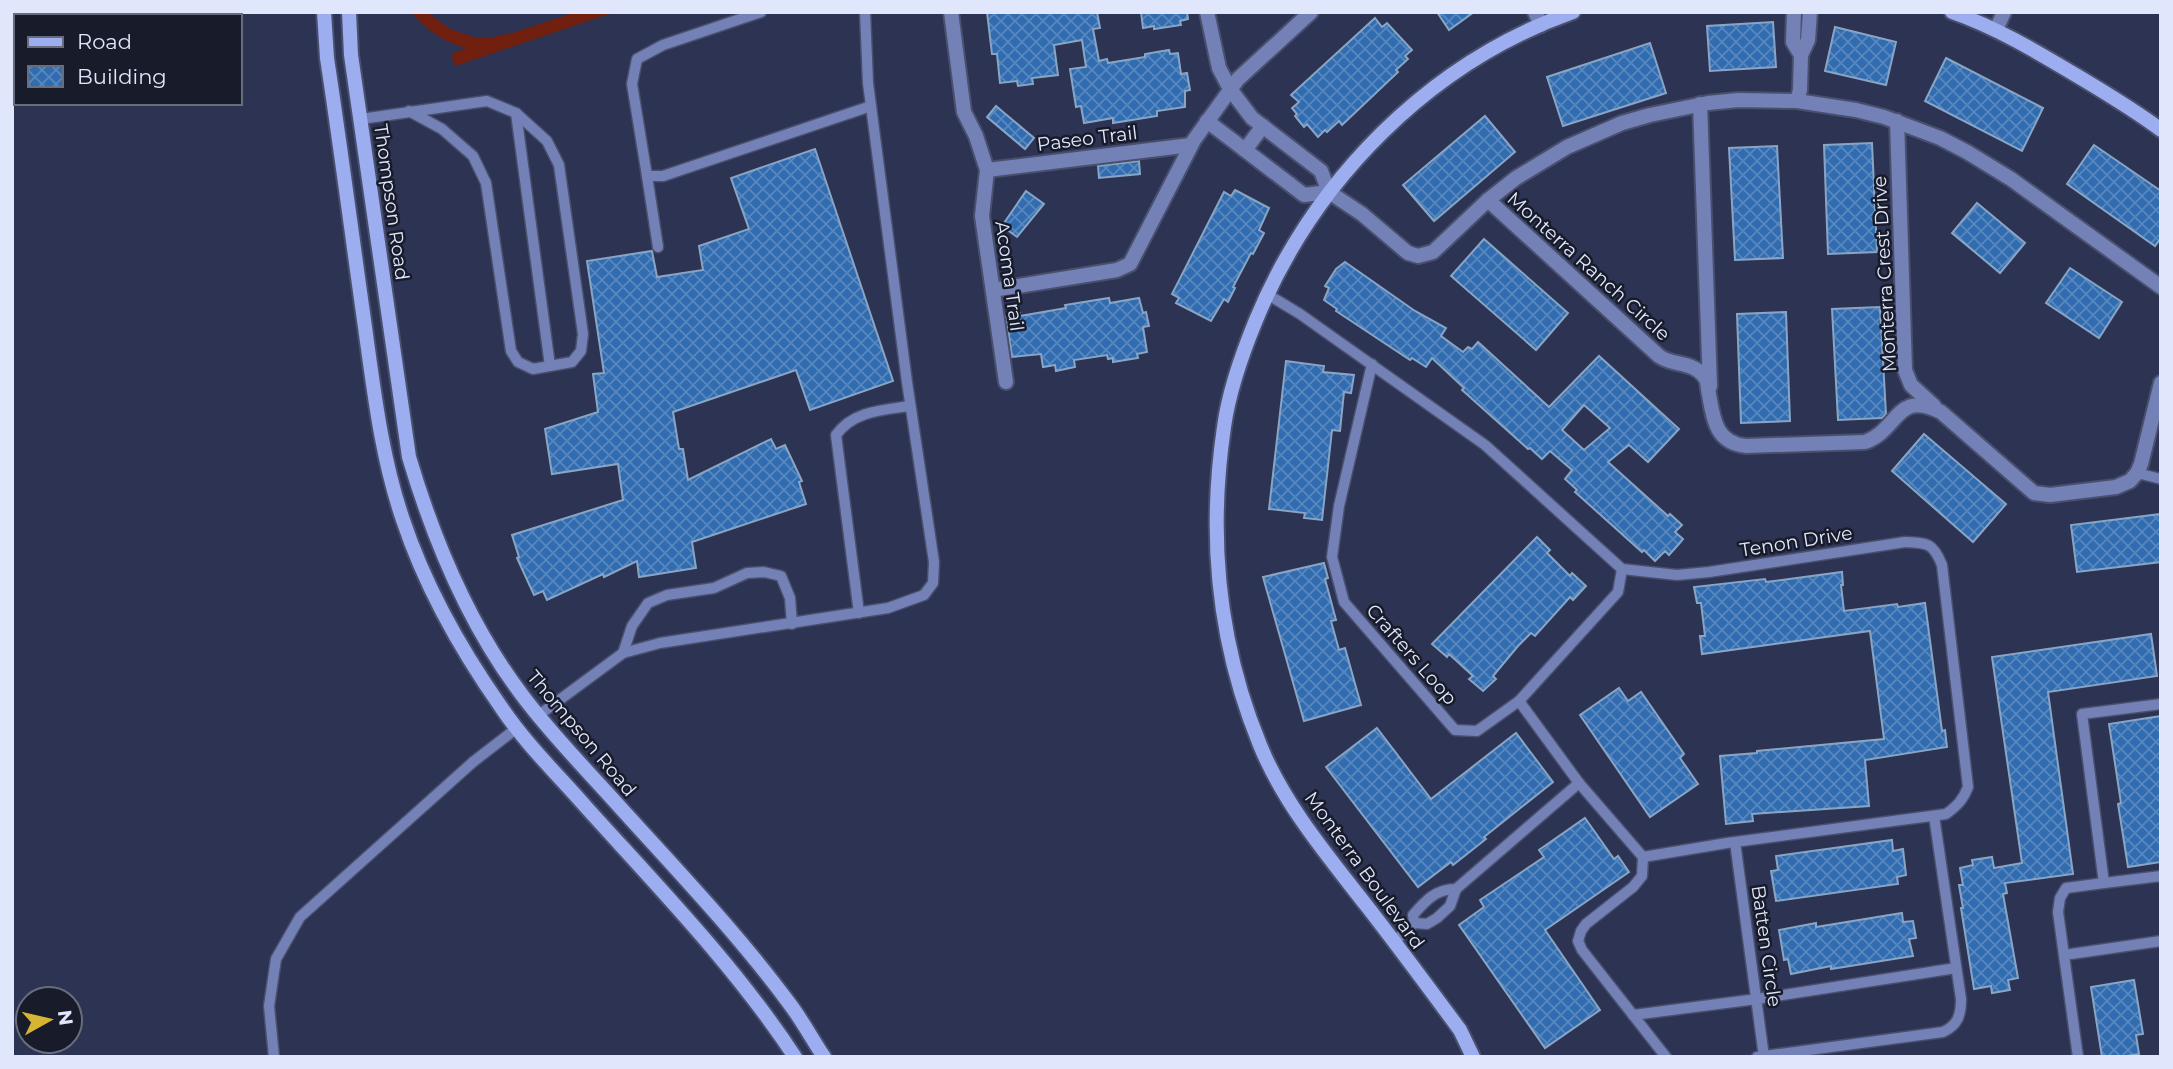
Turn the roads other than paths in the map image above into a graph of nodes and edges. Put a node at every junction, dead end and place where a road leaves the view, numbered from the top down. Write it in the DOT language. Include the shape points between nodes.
graph roads {
  1 [pos="324,12"];
  2 [pos="349,12"];
  3 [pos="761,12"];
  4 [pos="865,12"];
  5 [pos="951,12"];
  6 [pos="1207,12"];
  7 [pos="1311,12"];
  8 [pos="1573,12"];
  9 [pos="1794,12"];
  10 [pos="1810,12"];
  11 [pos="1952,12"];
  12 [pos="2004,12"];
  13 [pos="1538,19"];
  14 [pos="1996,30"];
  15 [pos="1801,55"];
  16 [pos="1230,89"];
  17 [pos="1797,101"];
  18 [pos="1700,104"];
  19 [pos="871,106"];
  20 [pos="2135,110"];
  21 [pos="409,111"];
  22 [pos="516,113"];
  23 [pos="2161,116"];
  24 [pos="361,119"];
  25 [pos="1207,121"];
  26 [pos="1897,121"];
  27 [pos="337,122"];
  28 [pos="1263,127"];
  29 [pos="2161,131"];
  30 [pos="1191,145"];
  31 [pos="1245,150"];
  32 [pos="988,170"];
  33 [pos="647,176"];
  34 [pos="1329,192"];
  35 [pos="1488,200"];
  36 [pos="658,247"];
  37 [pos="2161,287"];
  38 [pos="993,290"];
  39 [pos="1267,294"];
  40 [pos="1372,364"];
  41 [pos="550,366"];
  42 [pos="1006,382"];
  43 [pos="2161,383"];
  44 [pos="1710,393"];
  45 [pos="910,405"];
  46 [pos="1941,412"];
  47 [pos="404,426"];
  48 [pos="380,430"];
  49 [pos="2137,473"];
  50 [pos="2161,479"];
  51 [pos="1622,569"];
  52 [pos="859,613"];
  53 [pos="792,624"];
  54 [pos="623,653"];
  55 [pos="1519,701"];
  56 [pos="2161,704"];
  57 [pos="539,715"];
  58 [pos="517,728"];
  59 [pos="1579,783"];
  60 [pos="1934,816"];
  61 [pos="1735,842"];
  62 [pos="1643,857"];
  63 [pos="2161,876"];
  64 [pos="2104,883"];
  65 [pos="1456,889"];
  66 [pos="1415,923"];
  67 [pos="2161,941"];
  68 [pos="1394,942"];
  69 [pos="2064,955"];
  70 [pos="1956,968"];
  71 [pos="1757,999"];
  72 [pos="1633,1015"];
  73 [pos="1764,1056"];
  74 [pos="274,1057"];
  75 [pos="795,1057"];
  76 [pos="824,1057"];
  77 [pos="1473,1057"];
  78 [pos="1665,1057"];
  79 [pos="1758,1057"];
  80 [pos="2078,1057"];
  1 -- 27 [label="street"];
  2 -- 24 [label="street, Thompson Road"];
  3 -- 33 [label="lane" via="663,45 637,59 632,84"];
  4 -- 19 [label="lane"];
  5 -- 32 [label="street, Acoma Trail" via="964,112"];
  6 -- 16 [label="street" via="1219,68"];
  7 -- 16 [label="street"];
  8 -- 13 [label="street, Monterra Boulevard"];
  9 -- 15 [label="street" via="1793,42"];
  10 -- 15 [label="street" via="1808,40"];
  11 -- 14 [label="street"];
  12 -- 14 [label="street"];
  13 -- 34 [label="street, Monterra Boulevard" via="1418,101 1368,146"];
  14 -- 20 [label="street"];
  15 -- 17 [label="street"];
  16 -- 25 [label="street"];
  16 -- 28 [label="street"];
  17 -- 18 [label="street"];
  17 -- 26 [label="street"];
  18 -- 35 [label="street" via="1594,134 1541,162"];
  18 -- 44 [label="street"];
  19 -- 33 [label="lane" via="663,176"];
  19 -- 45 [label="lane"];
  20 -- 23 [label="street"];
  20 -- 29 [label="street"];
  21 -- 22 [label="lane" via="488,101"];
  21 -- 24 [label="lane"];
  21 -- 41 [label="lane" via="442,129 473,156 486,184 511,351 518,362 533,369"];
  22 -- 41 [label="lane"];
  22 -- 41 [label="lane" via="547,141 559,165 583,334 581,351 572,362"];
  24 -- 27 [label="street"];
  24 -- 47 [label="street, Thompson Road"];
  25 -- 30 [label="street"];
  25 -- 31 [label="street"];
  26 -- 37 [label="street" via="1992,167"];
  26 -- 46 [label="street, Monterra Crest Drive" via="1905,370 1911,384"];
  27 -- 48 [label="street"];
  28 -- 31 [label="street"];
  28 -- 34 [label="street" via="1321,171"];
  30 -- 32 [label="street, Paseo Trail"];
  30 -- 38 [label="street" via="1130,264"];
  31 -- 34 [label="street" via="1304,195"];
  32 -- 38 [label="street, Acoma Trail" via="982,216"];
  33 -- 36 [label="lane"];
  34 -- 35 [label="street" via="1363,214 1402,250 1418,256 1437,249"];
  34 -- 39 [label="street, Monterra Boulevard"];
  35 -- 44 [label="street, Monterra Ranch Circle" via="1658,356 1701,372"];
  38 -- 42 [label="street, Acoma Trail"];
  39 -- 40 [label="lane"];
  39 -- 68 [label="street, Monterra Boulevard" via="1243,350 1224,424 1216,506 1223,617 1256,734 1283,790"];
  40 -- 51 [label="lane" via="1485,445"];
  40 -- 55 [label="lane, Crafters Loop" via="1332,556 1344,602 1455,730 1477,731"];
  43 -- 49 [label="street"];
  44 -- 46 [label="street, Monterra Ranch Circle" via="1718,431 1728,442 1746,446 1866,442 1909,406 1924,404"];
  45 -- 52 [label="lane" via="866,413 844,424 836,435"];
  45 -- 52 [label="lane" via="934,562 933,583 924,595"];
  46 -- 49 [label="street" via="2034,493 2116,487"];
  47 -- 48 [label="street"];
  47 -- 57 [label="street, Thompson Road" via="426,513 461,596"];
  48 -- 58 [label="street" via="403,521 440,607"];
  49 -- 50 [label="lane"];
  51 -- 55 [label="lane, Crafters Loop" via="1618,592"];
  51 -- 60 [label="lane, Tenon Drive" via="1677,575 1905,542 1936,549 1942,565 1968,787 1957,806"];
  52 -- 53 [label="lane"];
  53 -- 54 [label="lane" via="660,643"];
  53 -- 54 [label="lane" via="790,598 780,576 747,573 713,588 648,603 632,626"];
  54 -- 57 [label="lane"];
  55 -- 59 [label="lane"];
  56 -- 64 [label="lane" via="2082,714"];
  57 -- 58 [label="street"];
  57 -- 76 [label="street, Thompson Road" via="736,937"];
  58 -- 74 [label="lane" via="472,762 300,916 275,960 270,1006"];
  58 -- 75 [label="street" via="717,953"];
  59 -- 62 [label="lane"];
  59 -- 65 [label="lane"];
  60 -- 61 [label="lane"];
  60 -- 70 [label="lane"];
  61 -- 62 [label="lane"];
  61 -- 71 [label="lane, Batten Circle"];
  62 -- 72 [label="lane" via="1642,876 1586,924 1578,941"];
  63 -- 64 [label="lane"];
  64 -- 69 [label="lane" via="2066,888 2060,898"];
  65 -- 66 [label="lane" via="1450,906 1437,918 1427,924"];
  65 -- 66 [label="lane" via="1442,889 1420,907 1413,915"];
  66 -- 68 [label="lane"];
  67 -- 69 [label="lane"];
  68 -- 77 [label="street, Monterra Boulevard" via="1460,1030"];
  69 -- 80 [label="lane"];
  70 -- 71 [label="lane"];
  70 -- 73 [label="lane" via="1961,1014 1953,1027 1943,1032"];
  71 -- 72 [label="lane"];
  71 -- 73 [label="lane, Batten Circle"];
  72 -- 78 [label="lane"];
  73 -- 79 [label="lane"];
}
